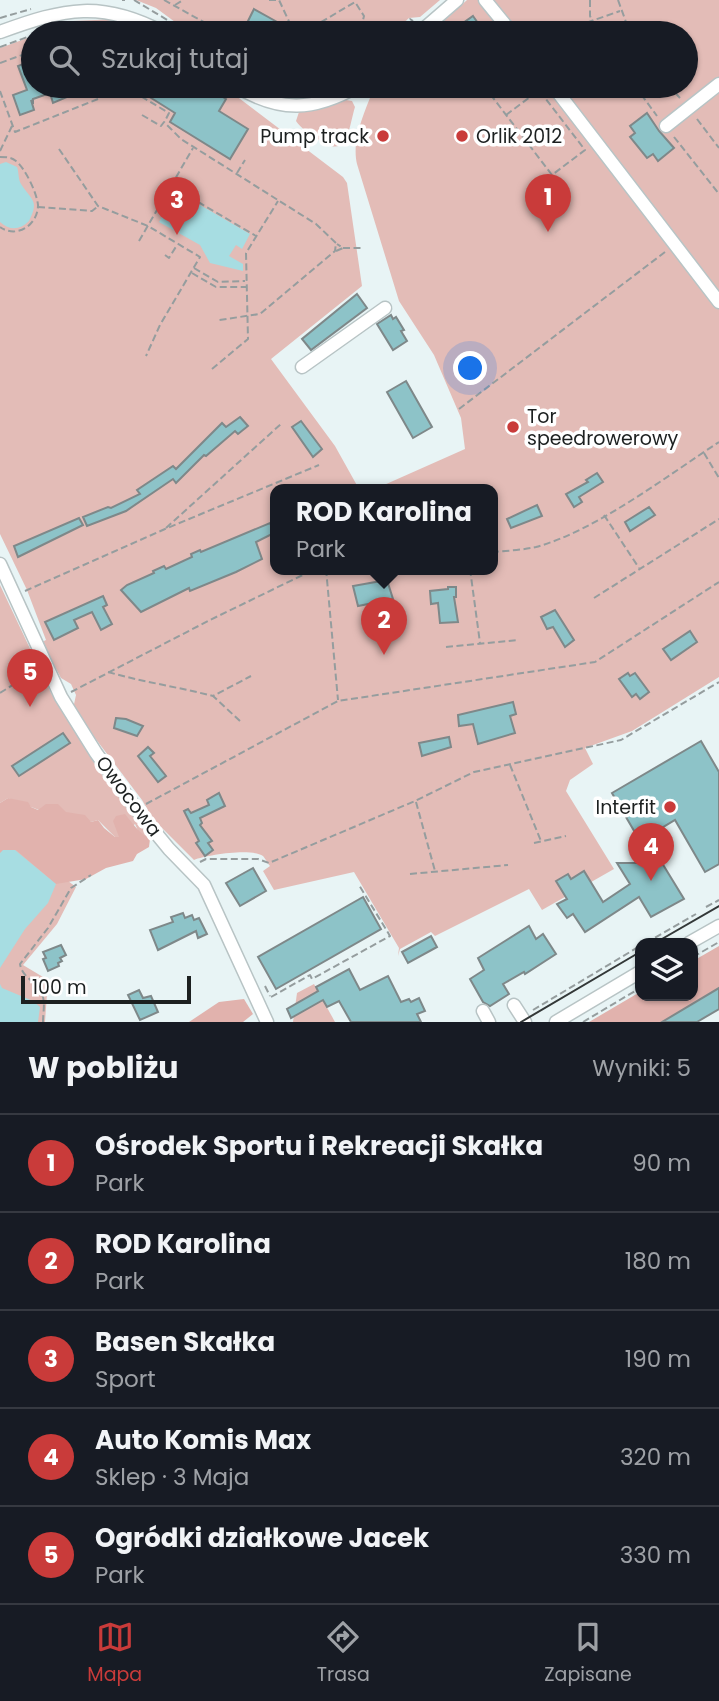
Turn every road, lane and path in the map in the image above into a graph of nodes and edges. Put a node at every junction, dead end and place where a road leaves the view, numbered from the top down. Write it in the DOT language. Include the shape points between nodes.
graph roads {
  1 [pos="134,0"];
  2 [pos="143,0"];
  3 [pos="164,0"];
  4 [pos="183,0"];
  5 [pos="269,0"];
  6 [pos="279,0"];
  7 [pos="346,0"];
  8 [pos="457,0"];
  9 [pos="485,0"];
  10 [pos="590,0"];
  11 [pos="618,0"];
  12 [pos="139,1"];
  13 [pos="174,5"];
  14 [pos="349,5"];
  15 [pos="443,5"];
  16 [pos="620,11"];
  17 [pos="592,20"];
  18 [pos="31,21"];
  19 [pos="146,21"];
  20 [pos="168,21"];
  21 [pos="202,21"];
  22 [pos="288,21"];
  23 [pos="323,21"];
  24 [pos="364,21"];
  25 [pos="426,21"];
  26 [pos="502,21"];
  27 [pos="625,21"];
  28 [pos="21,24"];
  29 [pos="0,32"];
  30 [pos="21,39"];
  31 [pos="0,47"];
  32 [pos="21,55"];
  33 [pos="0,63"];
  34 [pos="719,84"];
  35 [pos="0,91"];
  36 [pos="144,98"];
  37 [pos="259,98"];
  38 [pos="332,98"];
  39 [pos="493,98"];
  40 [pos="528,98"];
  41 [pos="545,98"];
  42 [pos="562,98"];
  43 [pos="644,98"];
  44 [pos="98,99"];
  45 [pos="142,114"];
  46 [pos="506,115"];
  47 [pos="164,122"];
  48 [pos="13,125"];
  49 [pos="666,126"];
  50 [pos="194,147"];
  51 [pos="59,149"];
  52 [pos="0,151"];
  53 [pos="0,157"];
  54 [pos="246,160"];
  55 [pos="237,174"];
  56 [pos="171,186"];
  57 [pos="719,194"];
  58 [pos="278,201"];
  59 [pos="37,206"];
  60 [pos="98,206"];
  61 [pos="148,226"];
  62 [pos="0,227"];
  63 [pos="257,237"];
  64 [pos="139,241"];
  65 [pos="336,243"];
  66 [pos="178,244"];
  67 [pos="674,245"];
  68 [pos="363,247"];
  69 [pos="343,248"];
  70 [pos="335,251"];
  71 [pos="165,255"];
  72 [pos="194,268"];
  73 [pos="191,272"];
  74 [pos="247,281"];
  75 [pos="247,287"];
  76 [pos="719,302"];
  77 [pos="385,308"];
  78 [pos="247,316"];
  79 [pos="219,320"];
  80 [pos="146,356"];
  81 [pos="303,367"];
  82 [pos="212,369"];
  83 [pos="459,409"];
  84 [pos="282,423"];
  85 [pos="719,442"];
  86 [pos="703,452"];
  87 [pos="319,465"];
  88 [pos="719,478"];
  89 [pos="273,484"];
  90 [pos="270,485"];
  91 [pos="604,515"];
  92 [pos="719,519"];
  93 [pos="165,529"];
  94 [pos="498,551"];
  95 [pos="0,564"];
  96 [pos="639,569"];
  97 [pos="303,575"];
  98 [pos="327,575"];
  99 [pos="471,575"];
  100 [pos="719,582"];
  101 [pos="14,596"];
  102 [pos="594,598"];
  103 [pos="519,640"];
  104 [pos="480,643"];
  105 [pos="446,647"];
  106 [pos="46,665"];
  107 [pos="108,672"];
  108 [pos="251,676"];
  109 [pos="719,682"];
  110 [pos="0,693"];
  111 [pos="213,696"];
  112 [pos="61,697"];
  113 [pos="338,701"];
  114 [pos="240,721"];
  115 [pos="509,764"];
  116 [pos="415,801"];
  117 [pos="137,810"];
  118 [pos="566,836"];
  119 [pos="541,841"];
  120 [pos="534,843"];
  121 [pos="508,865"];
  122 [pos="189,868"];
  123 [pos="435,873"];
  124 [pos="410,874"];
  125 [pos="91,875"];
  126 [pos="359,885"];
  127 [pos="719,900"];
  128 [pos="706,907"];
  129 [pos="696,914"];
  130 [pos="719,926"];
  131 [pos="655,938"];
  132 [pos="698,938"];
  133 [pos="719,942"];
  134 [pos="635,949"];
  135 [pos="698,954"];
  136 [pos="635,975"];
  137 [pos="635,991"];
  138 [pos="266,997"];
  139 [pos="514,1005"];
  140 [pos="523,1019"];
  141 [pos="43,1022"];
  142 [pos="267,1022"];
  143 [pos="556,1022"];
  144 [pos="583,1022"];
  1 -- 12 [label="path"];
  2 -- 12 [label="path"];
  3 -- 13 [label="path"];
  4 -- 13 [label="path"];
  5 -- 6 [label="path"];
  6 -- 22 [label="path"];
  7 -- 14 [label="path"];
  8 -- 15 [label="street"];
  9 -- 26 [label="street"];
  10 -- 17 [label="path"];
  11 -- 16 [label="path"];
  12 -- 20 [label="path"];
  13 -- 21 [label="path"];
  14 -- 23 [label="path"];
  14 -- 24 [label="path" via="355,2"];
  15 -- 25 [label="street"];
  16 -- 17 [label="path"];
  16 -- 27 [label="path"];
  18 -- 19 [label="street" via="93,5 112,7"];
  28 -- 29 [label="street"];
  30 -- 31 [label="path"];
  32 -- 33 [label="path"];
  34 -- 49 [label="street"];
  35 -- 48 [label="path"];
  36 -- 47 [label="path" via="169,113"];
  37 -- 38 [label="street" via="292,106"];
  39 -- 46 [label="path"];
  40 -- 46 [label="path"];
  41 -- 46 [label="path" via="585,150 552,175"];
  42 -- 67 [label="street"];
  43 -- 49 [label="path"];
  44 -- 48 [label="path" via="15,132"];
  45 -- 47 [label="path" via="161,126"];
  47 -- 50 [label="path"];
  48 -- 52 [label="path"];
  49 -- 57 [label="path"];
  50 -- 55 [label="path"];
  50 -- 56 [label="path"];
  51 -- 60 [label="path"];
  53 -- 59 [label="path" via="18,162"];
  54 -- 55 [label="path"];
  55 -- 58 [label="path"];
  56 -- 61 [label="path"];
  56 -- 63 [label="path"];
  58 -- 63 [label="path"];
  58 -- 65 [label="path"];
  59 -- 60 [label="path" via="92,211"];
  59 -- 62 [label="path" via="35,218 25,229 12,232"];
  60 -- 61 [label="path"];
  61 -- 64 [label="path"];
  61 -- 66 [label="path"];
  63 -- 74 [label="path" via="246,253"];
  65 -- 69 [label="path"];
  65 -- 70 [label="path"];
  66 -- 71 [label="path" via="169,258"];
  66 -- 72 [label="path" via="200,257"];
  67 -- 76 [label="street"];
  67 -- 83 [label="path"];
  68 -- 69 [label="path"];
  69 -- 70 [label="path"];
  70 -- 78 [label="path" via="260,314"];
  72 -- 73 [label="path"];
  72 -- 74 [label="path" via="218,282"];
  73 -- 75 [label="path" via="216,287"];
  73 -- 80 [label="path"];
  74 -- 75 [label="path"];
  75 -- 78 [label="path"];
  77 -- 81 [label="street"];
  78 -- 79 [label="path"];
  78 -- 82 [label="path" via="248,339"];
  84 -- 93 [label="path"];
  85 -- 86 [label="path"];
  86 -- 88 [label="path"];
  86 -- 91 [label="path"];
  87 -- 89 [label="path"];
  90 -- 93 [label="path"];
  91 -- 94 [label="path" via="535,547"];
  91 -- 96 [label="path"];
  92 -- 96 [label="path"];
  93 -- 101 [label="path"];
  95 -- 101 [label="street, Owocowa"];
  96 -- 102 [label="path"];
  97 -- 107 [label="path"];
  98 -- 113 [label="path"];
  99 -- 104 [label="path"];
  100 -- 113 [label="path" via="596,662"];
  101 -- 106 [label="street, Owocowa"];
  103 -- 104 [label="path"];
  104 -- 105 [label="path"];
  106 -- 110 [label="path"];
  106 -- 112 [label="street, Owocowa"];
  107 -- 111 [label="path"];
  107 -- 112 [label="path"];
  108 -- 111 [label="path"];
  109 -- 115 [label="path" via="621,740"];
  111 -- 114 [label="path"];
  112 -- 117 [label="street, Owocowa"];
  113 -- 117 [label="path"];
  115 -- 116 [label="path" via="474,772"];
  115 -- 119 [label="path"];
  116 -- 122 [label="path" via="269,863 206,859"];
  116 -- 123 [label="path"];
  117 -- 122 [label="street, Owocowa"];
  118 -- 119 [label="path"];
  119 -- 120 [label="path"];
  121 -- 123 [label="path"];
  122 -- 142 [label="street, Owocowa" via="208,894"];
  123 -- 124 [label="path"];
  125 -- 141 [label="path" via="71,888 20,964 21,972 44,1000"];
  126 -- 138 [label="path" via="390,936 311,979 310,975"];
  127 -- 128 [label="path"];
  129 -- 131 [label="path"];
  130 -- 132 [label="street"];
  133 -- 135 [label="path"];
  134 -- 140 [label="path"];
  136 -- 143 [label="street"];
  137 -- 144 [label="path"];
  139 -- 140 [label="street"];
}
